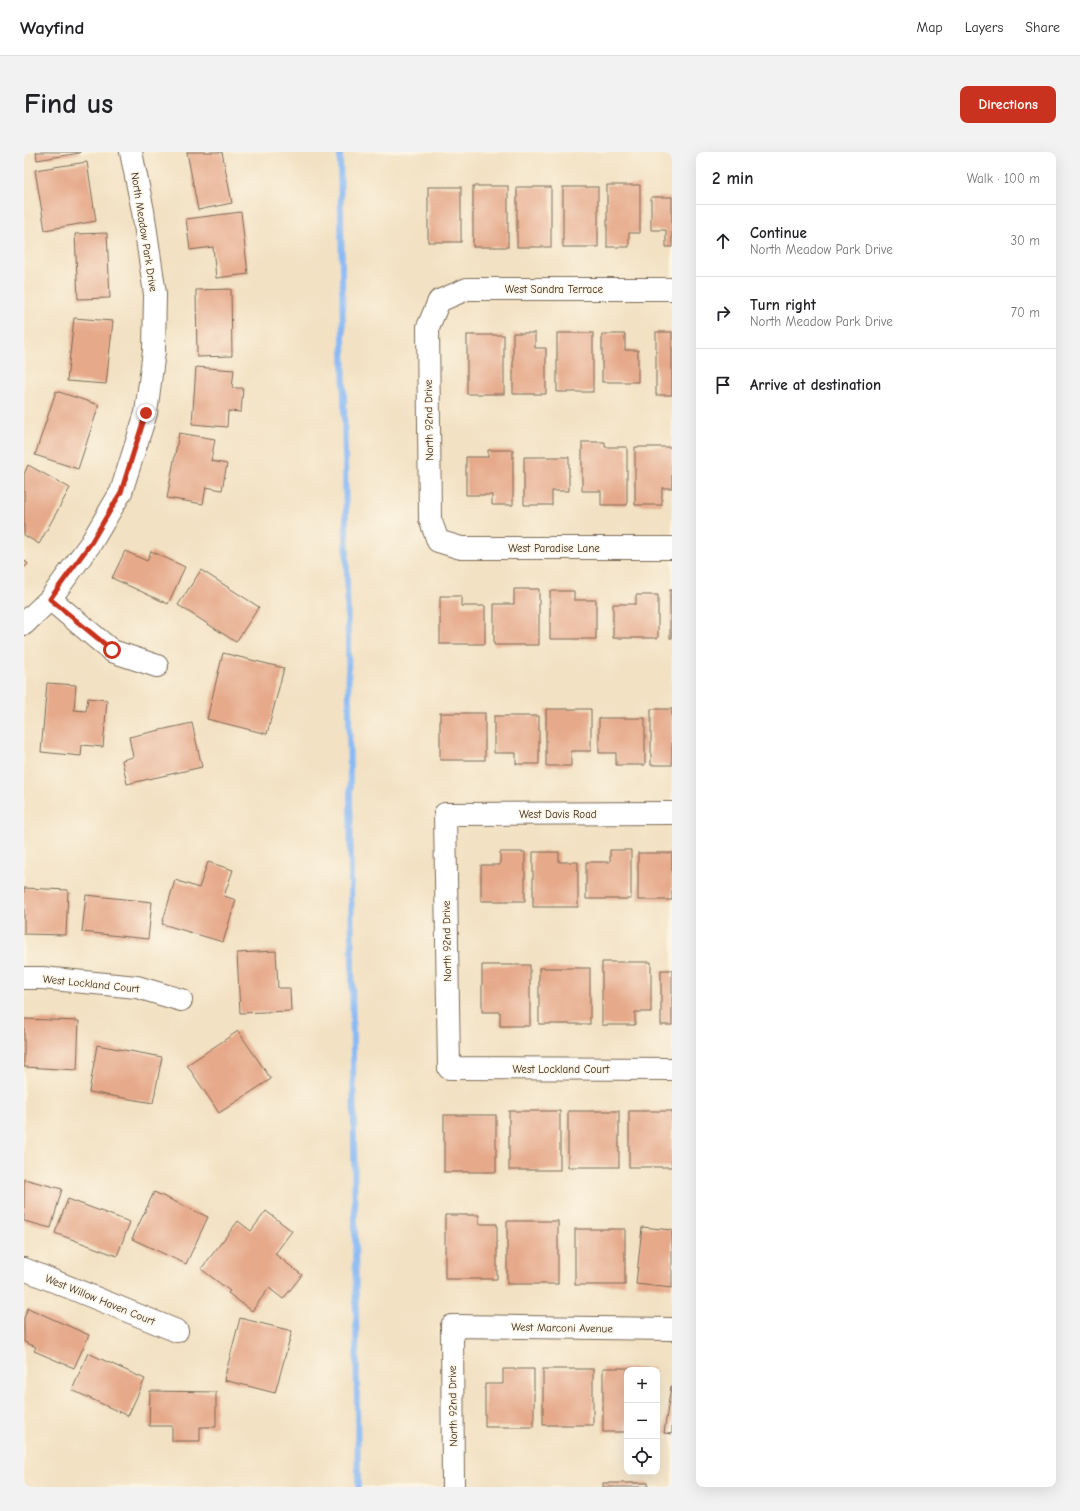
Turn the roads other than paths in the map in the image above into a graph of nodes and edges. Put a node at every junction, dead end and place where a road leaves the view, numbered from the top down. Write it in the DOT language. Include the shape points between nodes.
graph roads {
  1 [pos="131,152"];
  2 [pos="672,289"];
  3 [pos="439,300"];
  4 [pos="438,541"];
  5 [pos="672,548"];
  6 [pos="50,599"];
  7 [pos="24,624"];
  8 [pos="158,666"];
  9 [pos="445,814"];
  10 [pos="672,814"];
  11 [pos="24,978"];
  12 [pos="180,1000"];
  13 [pos="449,1068"];
  14 [pos="672,1069"];
  15 [pos="24,1269"];
  16 [pos="452,1326"];
  17 [pos="672,1329"];
  18 [pos="177,1331"];
  19 [pos="453,1487"];
  1 -- 6 [label="street, North Meadow Park Drive" via="155,294 154,351 146,413 121,492 91,543"];
  2 -- 3 [label="street, West Sandra Terrace" via="467,289"];
  3 -- 4 [label="street, North 92nd Drive" via="428,327 430,519"];
  4 -- 5 [label="street, West Paradise Lane" via="461,548"];
  6 -- 7 [label="street, North Meadow Park Drive"];
  6 -- 8 [label="street" via="112,650"];
  9 -- 10 [label="street, West Davis Road"];
  9 -- 13 [label="street, North 92nd Drive"];
  11 -- 12 [label="street, West Lockland Court" via="136,987"];
  13 -- 14 [label="street, West Lockland Court"];
  15 -- 18 [label="street, West Willow Haven Court"];
  16 -- 17 [label="street, West Marconi Avenue"];
  16 -- 19 [label="street, North 92nd Drive"];
}
